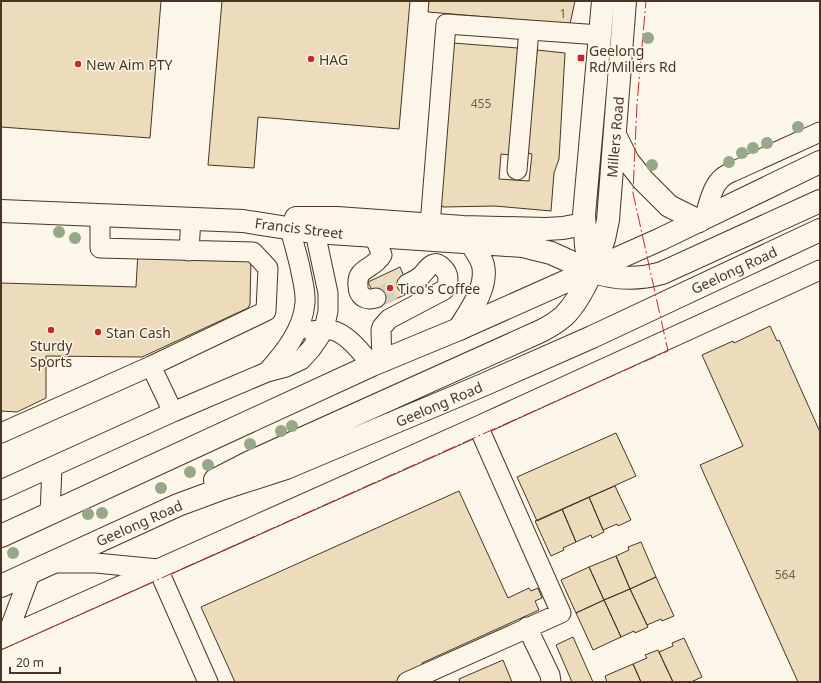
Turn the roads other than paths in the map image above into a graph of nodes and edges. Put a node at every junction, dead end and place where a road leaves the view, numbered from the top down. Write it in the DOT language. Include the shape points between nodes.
graph roads {
  1 [pos="603,1"];
  2 [pos="625,1"];
  3 [pos="529,30"];
  4 [pos="600,35"];
  5 [pos="591,132"];
  6 [pos="820,132"];
  7 [pos="615,134"];
  8 [pos="820,162"];
  9 [pos="517,170"];
  10 [pos="820,201"];
  11 [pos="1,211"];
  12 [pos="100,215"];
  13 [pos="191,218"];
  14 [pos="702,220"];
  15 [pos="584,224"];
  16 [pos="303,226"];
  17 [pos="820,230"];
  18 [pos="429,232"];
  19 [pos="374,236"];
  20 [pos="471,243"];
  21 [pos="189,251"];
  22 [pos="820,270"];
  23 [pos="592,271"];
  24 [pos="407,284"];
  25 [pos="376,298"];
  26 [pos="324,329"];
  27 [pos="459,329"];
  28 [pos="292,339"];
  29 [pos="377,363"];
  30 [pos="151,366"];
  31 [pos="267,372"];
  32 [pos="173,412"];
  33 [pos="478,426"];
  34 [pos="1,433"];
  35 [pos="52,467"];
  36 [pos="1,490"];
  37 [pos="178,505"];
  38 [pos="50,514"];
  39 [pos="1,536"];
  40 [pos="53,563"];
  41 [pos="158,569"];
  42 [pos="30,574"];
  43 [pos="1,586"];
  44 [pos="527,627"];
  45 [pos="4,638"];
  46 [pos="208,682"];
  47 [pos="407,682"];
  48 [pos="551,682"];
  1 -- 4 [label="main road, Millers Road"];
  2 -- 7 [label="main road, Millers Road"];
  3 -- 4 [label="street"];
  3 -- 9 [label="street"];
  3 -- 18 [label="street" via="446,24"];
  4 -- 5 [label="main road, Millers Road"];
  5 -- 7 [label="main road"];
  5 -- 15 [label="main road, Millers Road"];
  6 -- 14 [label="street" via="723,177 714,189"];
  7 -- 14 [label="main road" via="628,161 669,206"];
  7 -- 23 [label="main road, Millers Road" via="608,220"];
  8 -- 14 [label="main road"];
  10 -- 23 [label="main road, Francis Street" via="662,273 644,278 620,278"];
  11 -- 12 [label="main road, Francis Street"];
  12 -- 13 [label="main road, Francis Street"];
  12 -- 21 [label="street" via="100,248"];
  13 -- 16 [label="main road, Francis Street"];
  13 -- 21 [label="street"];
  14 -- 23 [label="main road"];
  15 -- 18 [label="main road" via="546,229 481,228"];
  15 -- 23 [label="main road, Millers Road"];
  16 -- 18 [label="main road" via="338,218"];
  16 -- 19 [label="main road, Francis Street"];
  16 -- 26 [label="street" via="328,298"];
  16 -- 28 [label="street" via="305,304"];
  17 -- 37 [label="main road, Geelong Road" via="483,386 286,468"];
  18 -- 19 [label="main road, Francis Street"];
  18 -- 20 [label="main road, Francis Street"];
  19 -- 25 [label="street" via="382,255 361,272 358,283 362,296"];
  20 -- 23 [label="main road, Francis Street" via="544,250"];
  20 -- 27 [label="main road" via="482,261 483,278 471,310"];
  21 -- 30 [label="street" via="253,252 268,268 266,311"];
  22 -- 33 [label="street, Geelong Road"];
  23 -- 27 [label="main road"];
  23 -- 37 [label="main road" via="585,288 570,309 541,332 250,462 212,482"];
  24 -- 29 [label="street" via="419,278 434,264 441,266 448,276 448,284 444,290 389,319 382,326"];
  26 -- 28 [label="street" via="307,332"];
  26 -- 29 [label="street" via="343,336"];
  26 -- 31 [label="street" via="301,360"];
  27 -- 29 [label="main road"];
  28 -- 31 [label="street"];
  29 -- 38 [label="main road"];
  30 -- 32 [label="street"];
  30 -- 34 [label="street"];
  31 -- 32 [label="street"];
  32 -- 35 [label="street"];
  33 -- 41 [label="street, Geelong Road"];
  33 -- 44 [label="street" via="560,613"];
  35 -- 36 [label="street"];
  35 -- 38 [label="street"];
  37 -- 40 [label="main road, Geelong Road"];
  38 -- 39 [label="main road"];
  40 -- 41 [label="street, Geelong Road" via="96,563"];
  40 -- 42 [label="main road, Geelong Road"];
  41 -- 45 [label="street, Geelong Road"];
  41 -- 46 [label="street"];
  42 -- 43 [label="main road, Geelong Road"];
  42 -- 45 [label="street, Geelong Road"];
  44 -- 47 [label="street"];
  44 -- 48 [label="street"];
}
